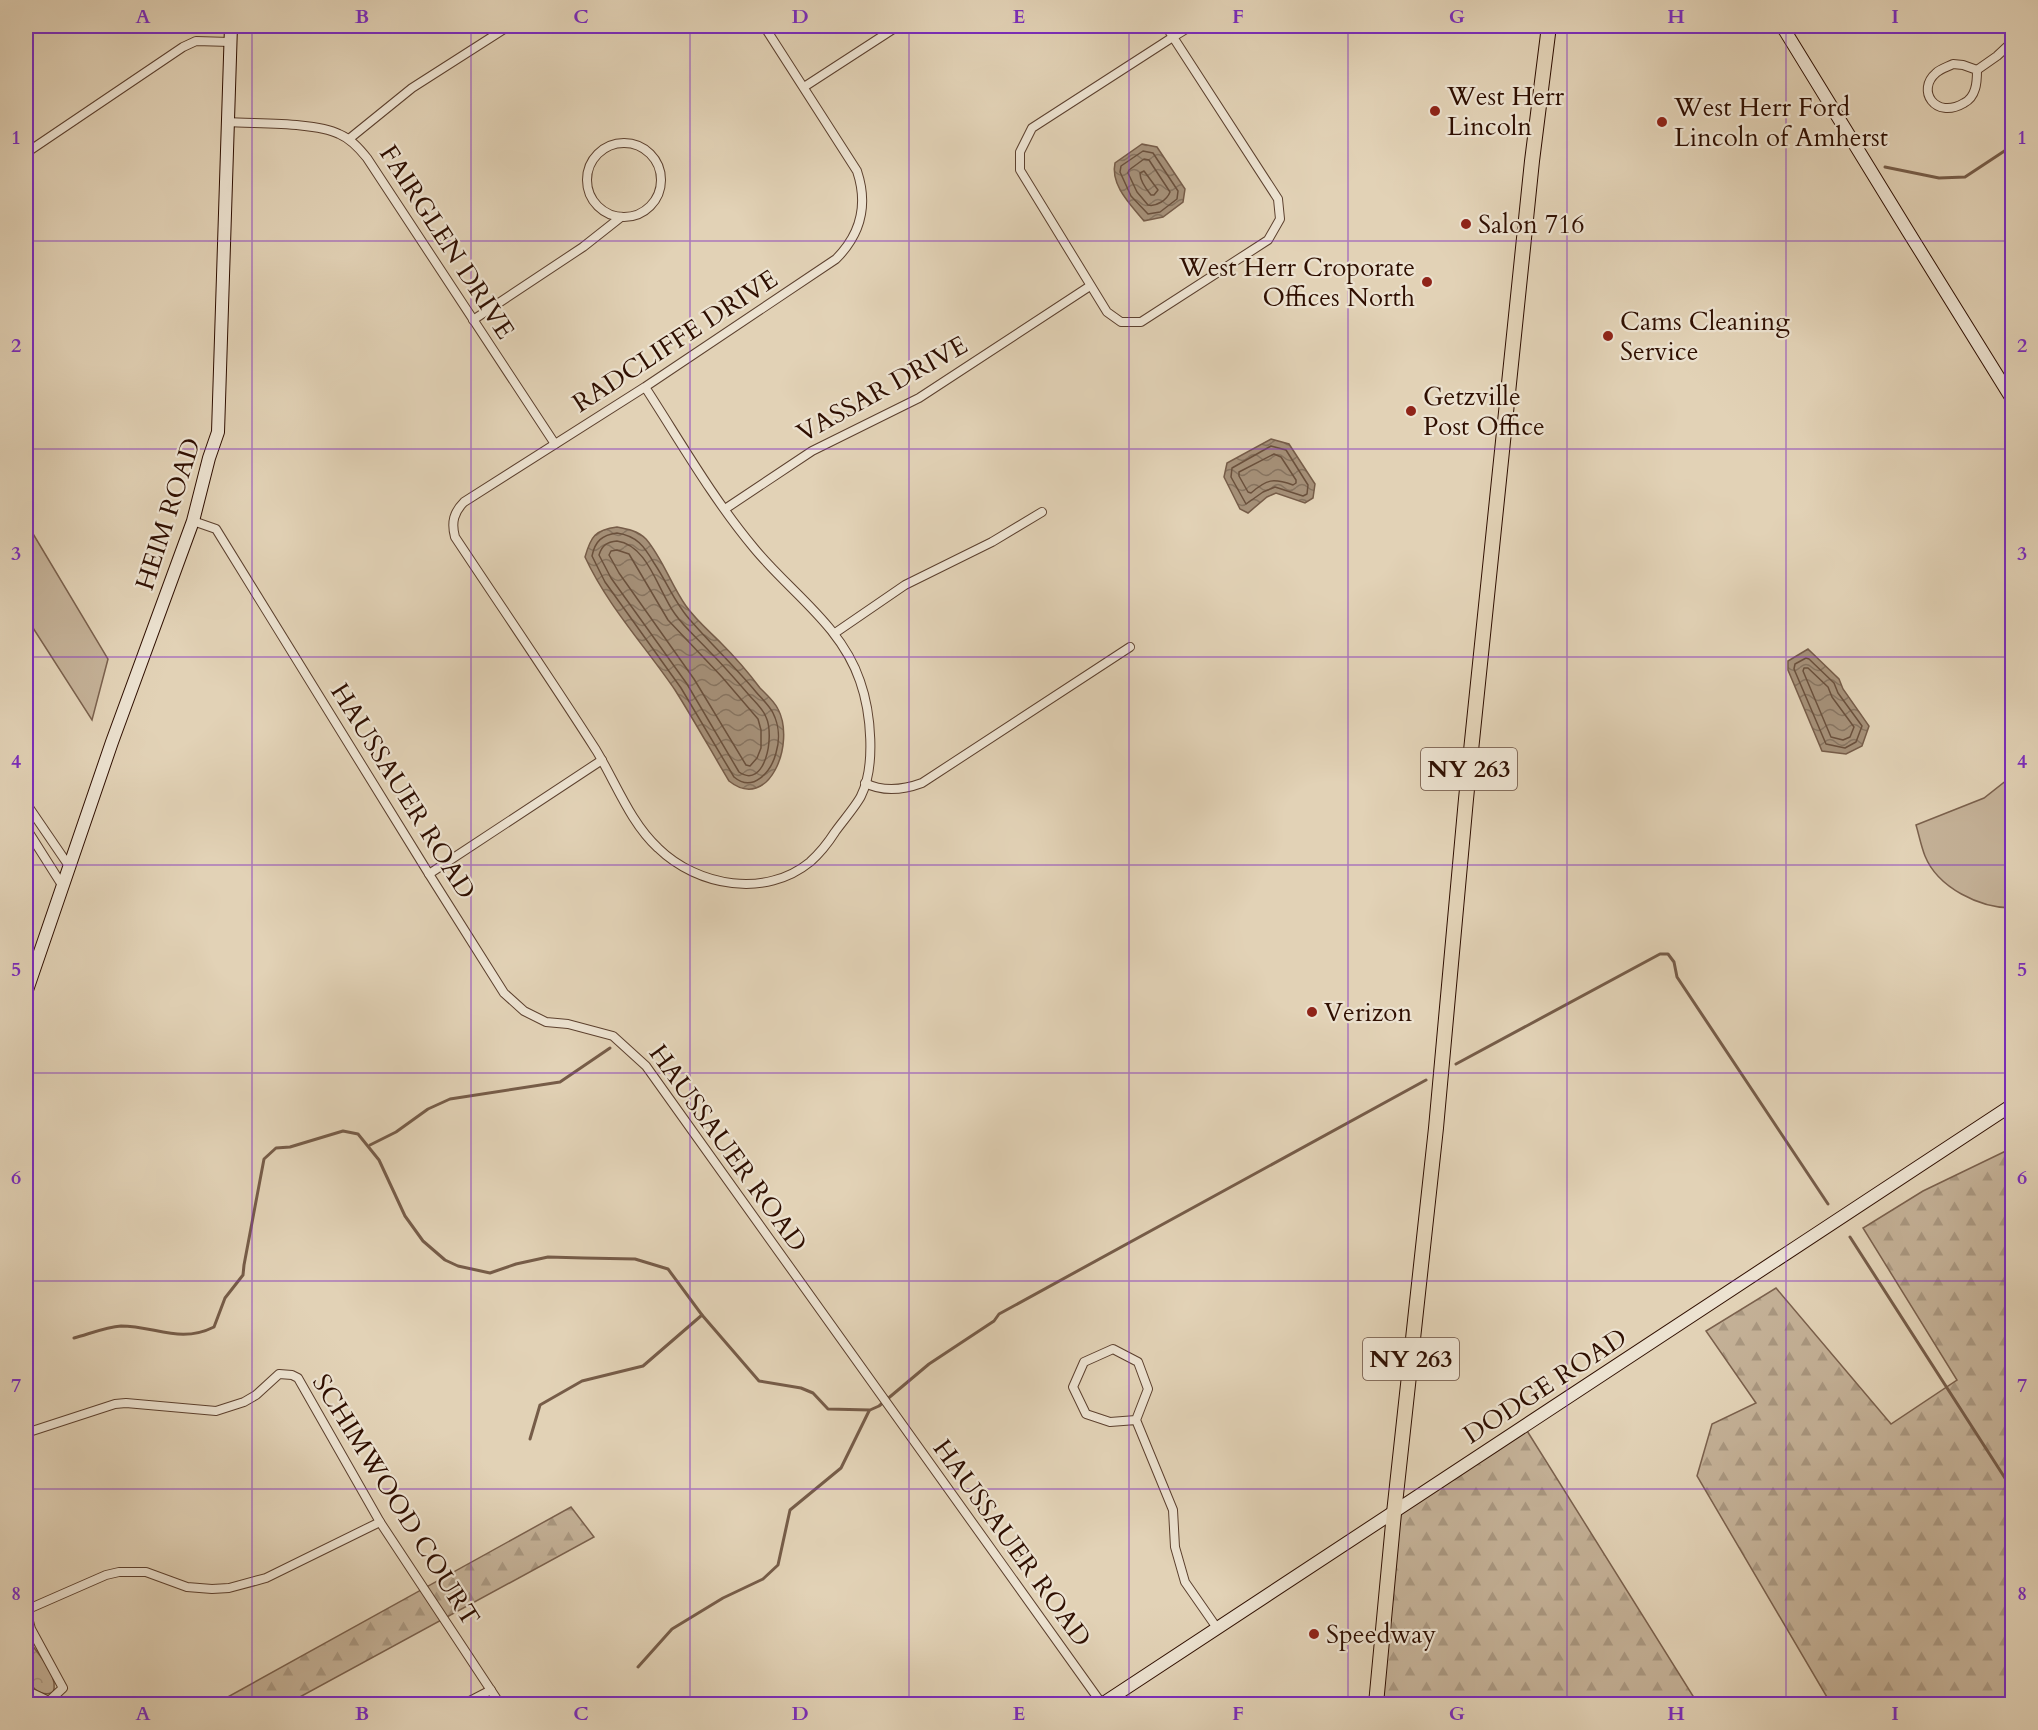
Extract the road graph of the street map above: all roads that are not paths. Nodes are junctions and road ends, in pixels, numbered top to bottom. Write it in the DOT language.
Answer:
graph roads {
  1 [pos="231,26"];
  2 [pos="509,26"];
  3 [pos="764,26"];
  4 [pos="898,26"];
  5 [pos="1166,26"];
  6 [pos="1191,26"];
  7 [pos="1549,26"];
  8 [pos="1782,26"];
  9 [pos="1173,37"];
  10 [pos="230,42"];
  11 [pos="2013,42"];
  12 [pos="1977,70"];
  13 [pos="804,87"];
  14 [pos="228,122"];
  15 [pos="349,140"];
  16 [pos="26,153"];
  17 [pos="621,217"];
  18 [pos="1090,286"];
  19 [pos="473,320"];
  20 [pos="645,387"];
  21 [pos="2013,399"];
  22 [pos="555,444"];
  23 [pos="724,509"];
  24 [pos="1042,512"];
  25 [pos="193,521"];
  26 [pos="835,633"];
  27 [pos="1130,647"];
  28 [pos="602,760"];
  29 [pos="865,783"];
  30 [pos="26,803"];
  31 [pos="26,828"];
  32 [pos="69,866"];
  33 [pos="429,874"];
  34 [pos="62,885"];
  35 [pos="26,993"];
  36 [pos="2013,1105"];
  37 [pos="1136,1420"];
  38 [pos="26,1433"];
  39 [pos="1394,1513"];
  40 [pos="380,1522"];
  41 [pos="26,1610"];
  42 [pos="1217,1628"];
  43 [pos="26,1684"];
  44 [pos="491,1690"];
  45 [pos="464,1704"];
  46 [pos="500,1704"];
  47 [pos="1102,1704"];
  48 [pos="1376,1704"];
  1 -- 10 [label="street, HEIM ROAD"];
  2 -- 15 [label="street"];
  3 -- 13 [label="street, RADCLIFFE DRIVE"];
  4 -- 13 [label="street"];
  5 -- 9 [label="street"];
  6 -- 9 [label="street"];
  7 -- 39 [label="main road, NY 263"];
  8 -- 21 [label="street"];
  9 -- 18 [label="street"];
  9 -- 18 [label="street"];
  10 -- 14 [label="street, HEIM ROAD"];
  10 -- 16 [label="street"];
  11 -- 12 [label="street"];
  12 -- 12 [label="street"];
  13 -- 20 [label="street, RADCLIFFE DRIVE"];
  14 -- 15 [label="street, FAIRGLEN DRIVE"];
  14 -- 25 [label="street, HEIM ROAD"];
  15 -- 19 [label="street, FAIRGLEN DRIVE"];
  17 -- 17 [label="street"];
  17 -- 19 [label="street"];
  18 -- 23 [label="street, VASSAR DRIVE"];
  19 -- 22 [label="street, FAIRGLEN DRIVE"];
  20 -- 22 [label="street, RADCLIFFE DRIVE"];
  20 -- 23 [label="street, RADCLIFFE DRIVE"];
  22 -- 28 [label="street, RADCLIFFE DRIVE"];
  23 -- 26 [label="street, RADCLIFFE DRIVE"];
  24 -- 26 [label="street"];
  25 -- 32 [label="street, HEIM ROAD"];
  25 -- 33 [label="street, HAUSSAUER ROAD"];
  26 -- 29 [label="street, RADCLIFFE DRIVE"];
  27 -- 29 [label="street"];
  28 -- 29 [label="street, RADCLIFFE DRIVE"];
  28 -- 33 [label="street"];
  30 -- 32 [label="street"];
  31 -- 34 [label="street"];
  32 -- 34 [label="street, HEIM ROAD"];
  33 -- 47 [label="street, HAUSSAUER ROAD"];
  34 -- 35 [label="street, HEIM ROAD"];
  36 -- 39 [label="street, DODGE ROAD"];
  37 -- 37 [label="street"];
  37 -- 42 [label="street"];
  38 -- 40 [label="street, SCHIMWOOD COURT"];
  39 -- 42 [label="street, DODGE ROAD"];
  39 -- 48 [label="main road, NY 263"];
  40 -- 41 [label="street"];
  40 -- 44 [label="street, SCHIMWOOD COURT"];
  41 -- 43 [label="street"];
  42 -- 47 [label="street, DODGE ROAD"];
  44 -- 45 [label="street"];
  44 -- 46 [label="street, SCHIMWOOD COURT"];
}
